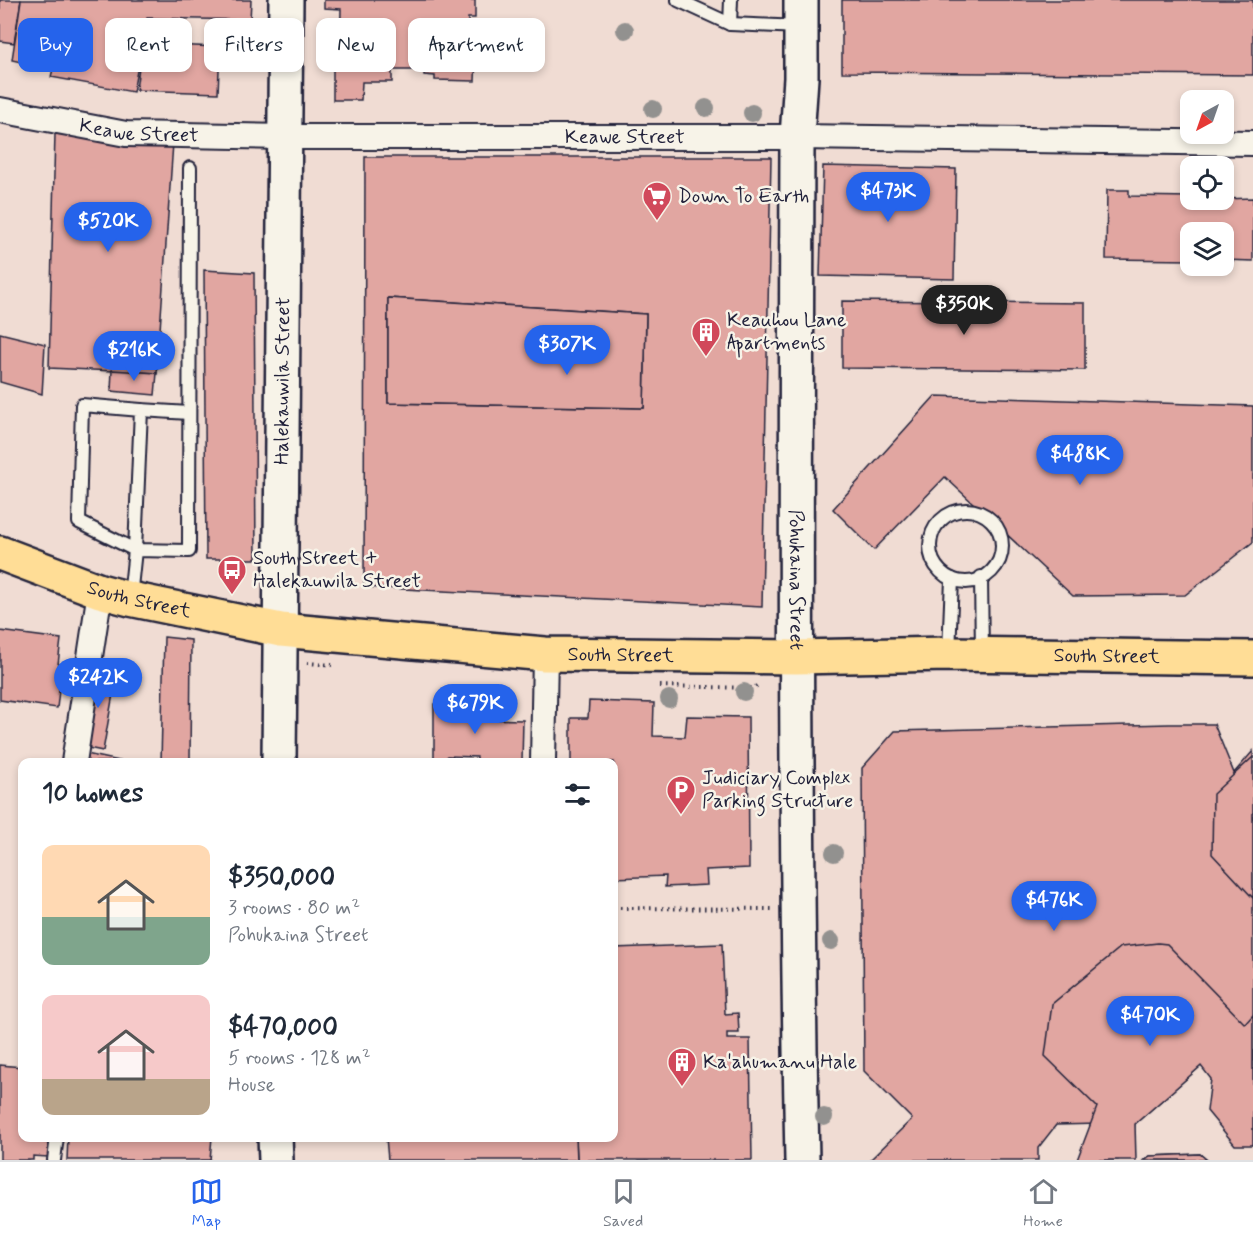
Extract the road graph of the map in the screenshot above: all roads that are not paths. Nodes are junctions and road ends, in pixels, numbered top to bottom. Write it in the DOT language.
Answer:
graph roads {
  1 [pos="286,0"];
  2 [pos="678,0"];
  3 [pos="731,0"];
  4 [pos="801,14"];
  5 [pos="730,24"];
  6 [pos="0,110"];
  7 [pos="285,137"];
  8 [pos="797,137"];
  9 [pos="1253,143"];
  10 [pos="190,168"];
  11 [pos="141,410"];
  12 [pos="189,413"];
  13 [pos="135,550"];
  14 [pos="0,553"];
  15 [pos="981,578"];
  16 [pos="952,579"];
  17 [pos="115,595"];
  18 [pos="281,630"];
  19 [pos="545,654"];
  20 [pos="949,654"];
  21 [pos="982,654"];
  22 [pos="796,657"];
  23 [pos="1253,658"];
  24 [pos="75,758"];
  25 [pos="279,758"];
  26 [pos="543,758"];
  27 [pos="56,1142"];
  28 [pos="275,1142"];
  29 [pos="54,1160"];
  30 [pos="276,1160"];
  31 [pos="802,1160"];
  1 -- 7 [label="street, Halekauwila Street"];
  2 -- 5 [label="lane"];
  3 -- 5 [label="lane"];
  4 -- 5 [label="lane"];
  4 -- 8 [label="street, Pohukaina Street"];
  6 -- 7 [label="street, Keawe Street"];
  7 -- 8 [label="street, Keawe Street"];
  7 -- 18 [label="street, Halekauwila Street"];
  8 -- 9 [label="street, Keawe Street"];
  8 -- 22 [label="street, Pohukaina Street"];
  10 -- 12 [label="lane"];
  11 -- 12 [label="lane"];
  11 -- 13 [label="lane"];
  11 -- 13 [label="lane"];
  12 -- 13 [label="lane"];
  13 -- 17 [label="lane"];
  14 -- 17 [label="main road, South Street"];
  15 -- 16 [label="lane"];
  15 -- 16 [label="lane"];
  15 -- 21 [label="lane"];
  16 -- 20 [label="lane"];
  17 -- 18 [label="main road, South Street"];
  17 -- 24 [label="street"];
  18 -- 19 [label="main road, South Street"];
  18 -- 25 [label="street, Halekauwila Street"];
  19 -- 22 [label="main road, South Street"];
  19 -- 26 [label="street"];
  20 -- 21 [label="main road, South Street"];
  20 -- 22 [label="main road, South Street"];
  21 -- 23 [label="main road, South Street"];
  22 -- 31 [label="street, Pohukaina Street"];
  27 -- 29 [label="lane"];
  28 -- 30 [label="street"];
}
